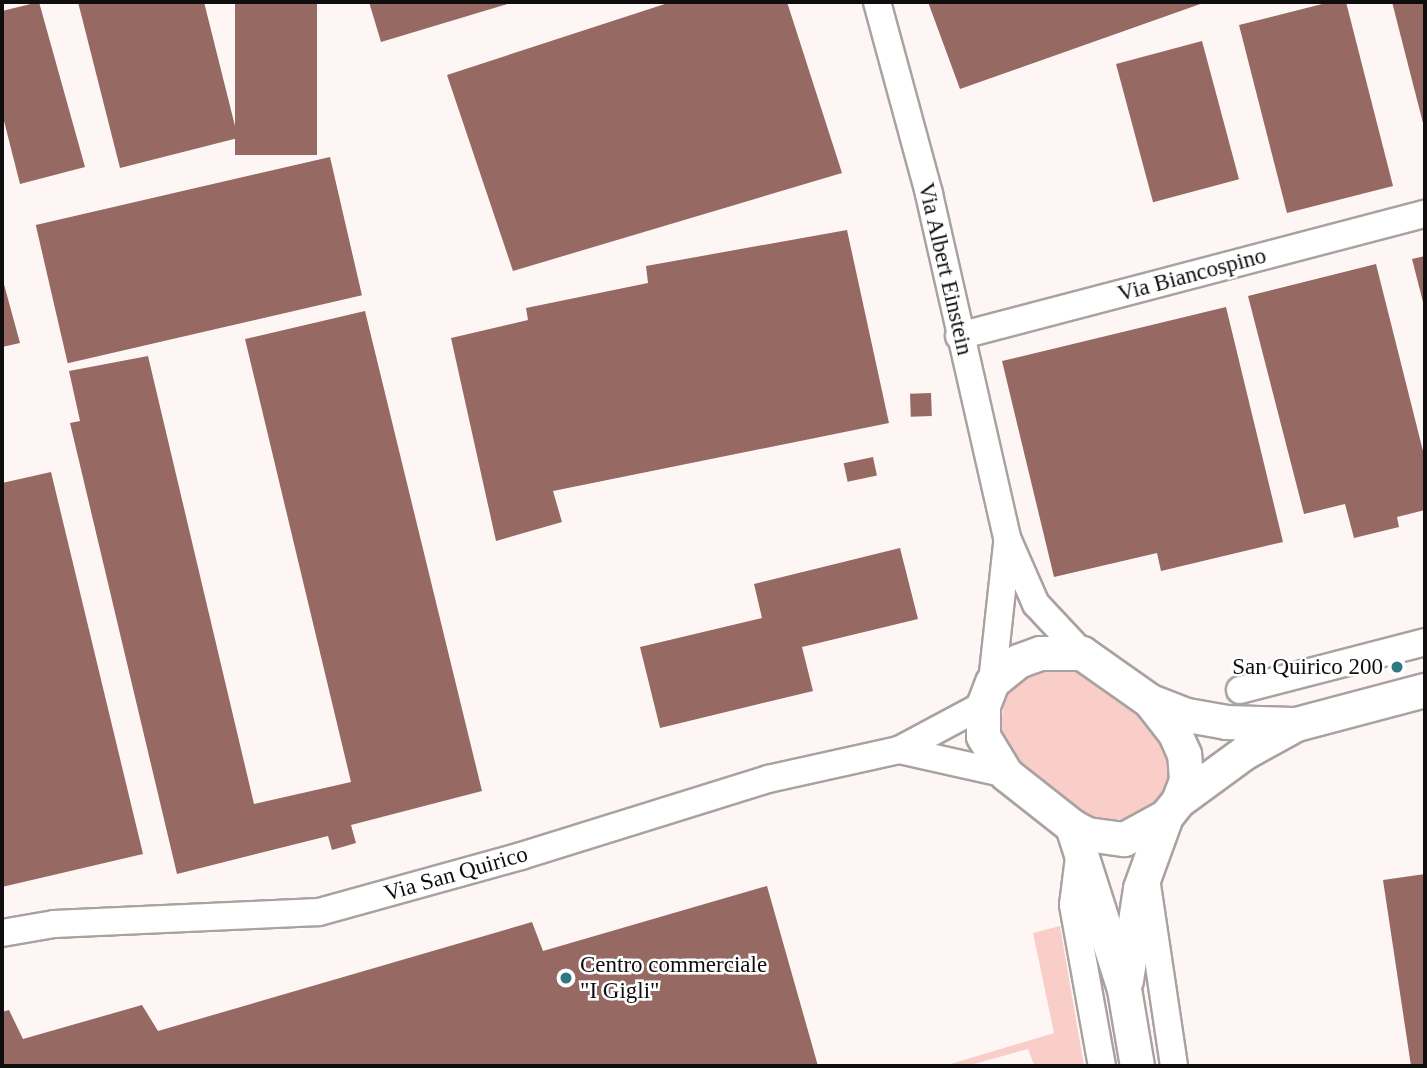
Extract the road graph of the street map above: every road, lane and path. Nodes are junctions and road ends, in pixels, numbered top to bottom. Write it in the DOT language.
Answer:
graph roads {
  1 [pos="877,2"];
  2 [pos="1425,214"];
  3 [pos="959,336"];
  4 [pos="1007,538"];
  5 [pos="1425,642"];
  6 [pos="1082,653"];
  7 [pos="1240,690"];
  8 [pos="1425,690"];
  9 [pos="987,694"];
  10 [pos="1150,701"];
  11 [pos="1296,724"];
  12 [pos="899,750"];
  13 [pos="1006,774"];
  14 [pos="1172,808"];
  15 [pos="1075,842"];
  16 [pos="1145,871"];
  17 [pos="2,933"];
  18 [pos="1124,989"];
  19 [pos="1102,1066"];
  20 [pos="1137,1066"];
  21 [pos="1174,1066"];
  1 -- 3 [label="street, Via Albert Einstein"];
  2 -- 3 [label="street, Via Biancospino"];
  3 -- 4 [label="street, Via Albert Einstein"];
  4 -- 6 [label="street, Via Albert Einstein"];
  4 -- 9 [label="street, Via Albert Einstein"];
  5 -- 7 [label="street"];
  6 -- 9 [label="main road, Via San Quirico"];
  6 -- 10 [label="main road, Via San Quirico"];
  8 -- 11 [label="main road, Via San Quirico"];
  9 -- 12 [label="street, Via San Quirico"];
  9 -- 13 [label="main road, Via San Quirico"];
  10 -- 11 [label="main road, Via San Quirico"];
  10 -- 14 [label="main road, Via San Quirico"];
  11 -- 14 [label="main road, Via San Quirico"];
  12 -- 13 [label="street, Via San Quirico"];
  12 -- 17 [label="street, Via San Quirico"];
  13 -- 15 [label="main road, Via San Quirico"];
  14 -- 15 [label="main road, Via San Quirico"];
  14 -- 16 [label="main road"];
  15 -- 18 [label="main road"];
  15 -- 19 [label="street"];
  16 -- 18 [label="main road"];
  16 -- 21 [label="street"];
  18 -- 20 [label="main road"];
}
